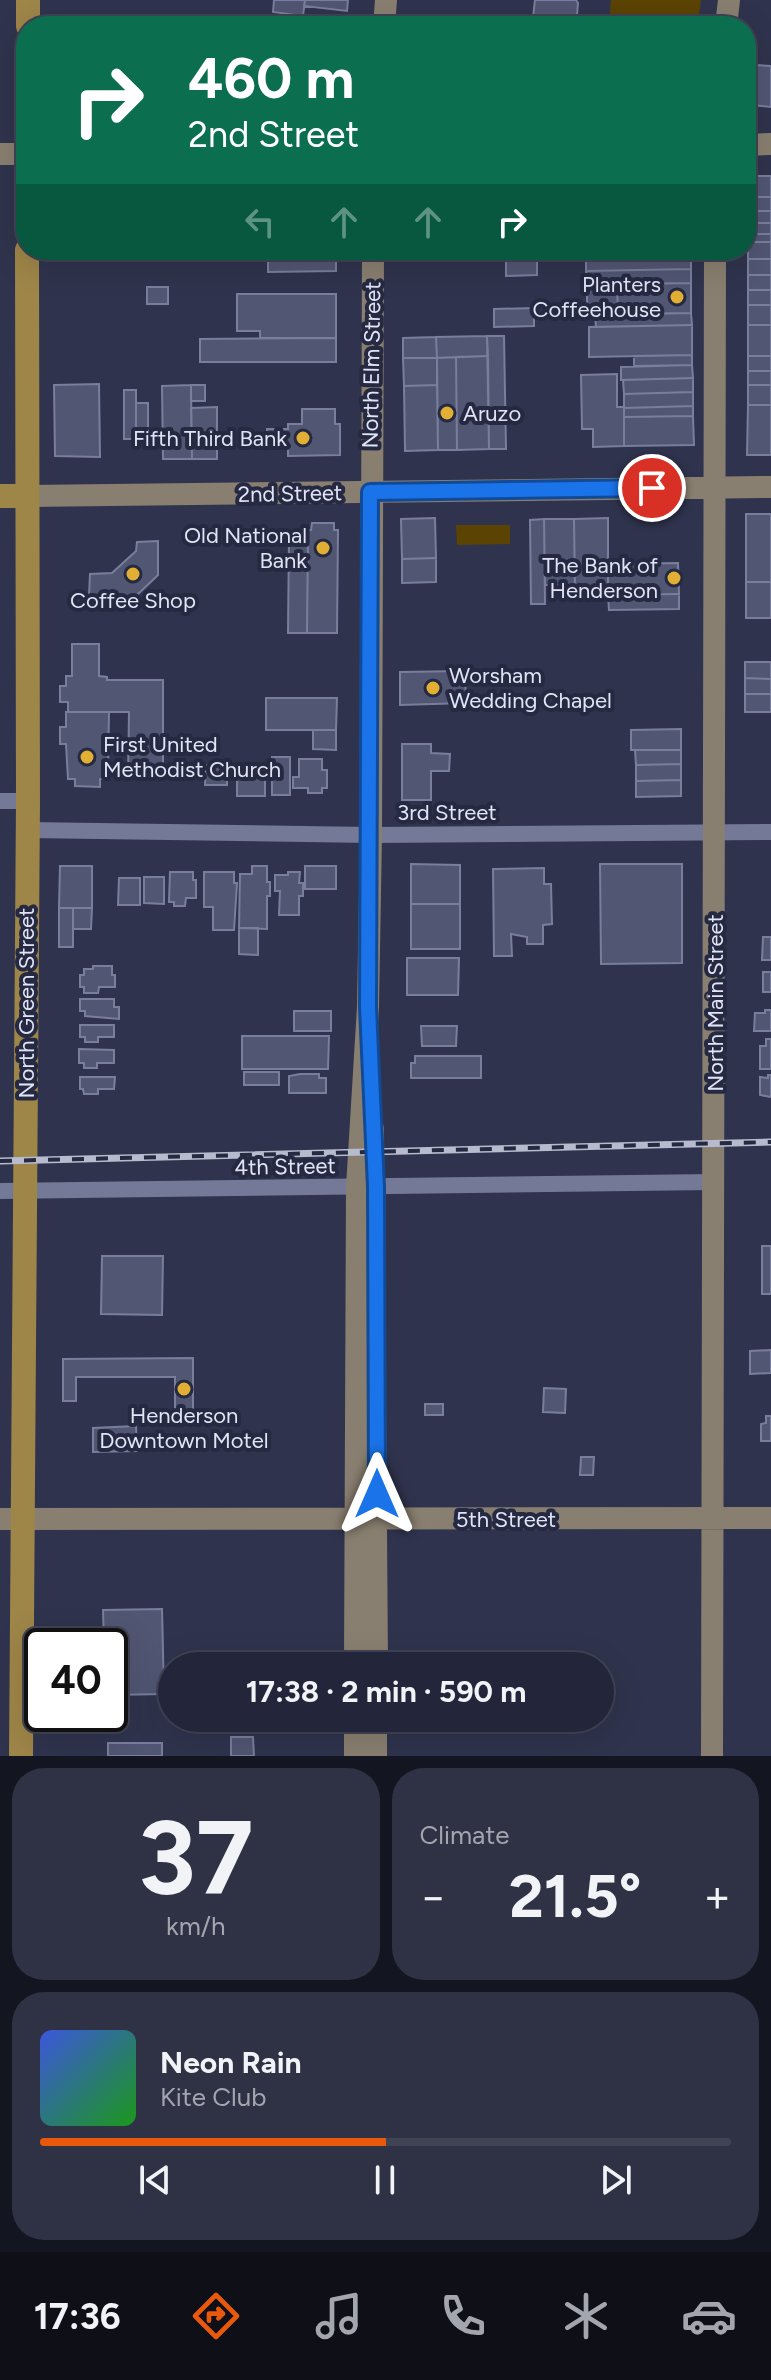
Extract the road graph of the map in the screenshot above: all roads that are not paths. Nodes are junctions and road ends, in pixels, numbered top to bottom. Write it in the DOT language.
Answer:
graph roads {
  1 [pos="27,260"];
  2 [pos="373,260"];
  3 [pos="715,260"];
  4 [pos="771,487"];
  5 [pos="715,488"];
  6 [pos="370,492"];
  7 [pos="0,496"];
  8 [pos="27,496"];
  9 [pos="0,801"];
  10 [pos="28,801"];
  11 [pos="27,830"];
  12 [pos="771,832"];
  13 [pos="715,833"];
  14 [pos="371,835"];
  15 [pos="714,1182"];
  16 [pos="366,1187"];
  17 [pos="0,1191"];
  18 [pos="25,1191"];
  19 [pos="712,1517"];
  20 [pos="771,1518"];
  21 [pos="11,1519"];
  22 [pos="366,1520"];
  23 [pos="356,1652"];
  24 [pos="376,1652"];
  25 [pos="355,1732"];
  26 [pos="376,1732"];
  27 [pos="21,1756"];
  28 [pos="355,1756"];
  29 [pos="376,1756"];
  30 [pos="712,1756"];
  1 -- 8 [label="main road, North Green Street"];
  2 -- 6 [label="street, North Elm Street"];
  3 -- 5 [label="street, North Main Street"];
  4 -- 5 [label="street, 2nd Street"];
  5 -- 6 [label="street, 2nd Street"];
  5 -- 13 [label="street, North Main Street"];
  6 -- 8 [label="street, 2nd Street"];
  6 -- 14 [label="street, North Elm Street"];
  7 -- 8 [label="main road, 2nd Street"];
  8 -- 10 [label="main road, North Green Street"];
  9 -- 10 [label="street"];
  10 -- 11 [label="main road, North Green Street"];
  11 -- 14 [label="street, 3rd Street"];
  11 -- 18 [label="main road, North Green Street"];
  12 -- 13 [label="street, 3rd Street"];
  13 -- 14 [label="street, 3rd Street"];
  13 -- 15 [label="street, North Main Street"];
  14 -- 16 [label="street, North Elm Street"];
  15 -- 16 [label="street, 4th Street"];
  15 -- 19 [label="street, North Main Street"];
  16 -- 18 [label="street, 4th Street"];
  16 -- 22 [label="street, North Elm Street"];
  17 -- 18 [label="street, 4th Street"];
  18 -- 21 [label="main road, North Green Street"];
  19 -- 20 [label="street, 5th Street"];
  19 -- 22 [label="street, 5th Street"];
  19 -- 30 [label="street, North Main Street"];
  21 -- 22 [label="street, 5th Street"];
  21 -- 27 [label="main road, North Green Street"];
  22 -- 23 [label="street, North Elm Street"];
  22 -- 24 [label="street, North Elm Street"];
  25 -- 28 [label="street"];
  26 -- 29 [label="street"];
}
